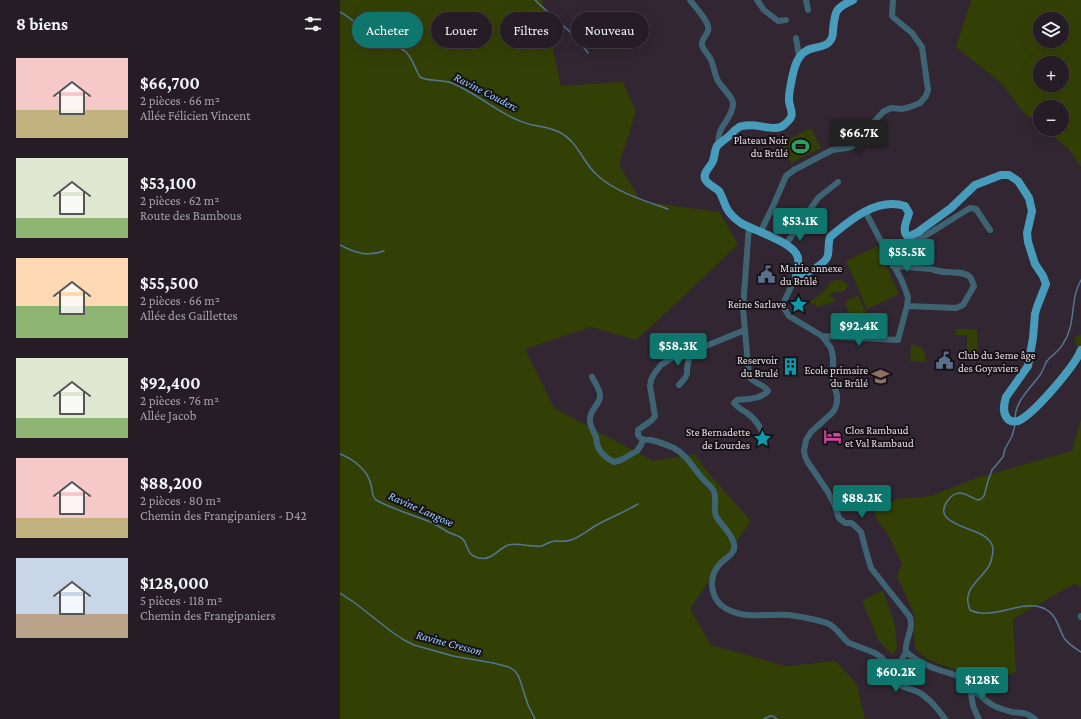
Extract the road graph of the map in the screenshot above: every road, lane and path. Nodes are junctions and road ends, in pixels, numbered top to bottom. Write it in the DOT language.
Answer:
graph roads {
  1 [pos="690,0"];
  2 [pos="757,0"];
  3 [pos="806,0"];
  4 [pos="853,0"];
  5 [pos="893,0"];
  6 [pos="808,10"];
  7 [pos="786,20"];
  8 [pos="796,38"];
  9 [pos="799,56"];
  10 [pos="719,144"];
  11 [pos="838,182"];
  12 [pos="865,211"];
  13 [pos="750,226"];
  14 [pos="990,230"];
  15 [pos="760,231"];
  16 [pos="913,236"];
  17 [pos="786,244"];
  18 [pos="893,266"];
  19 [pos="796,276"];
  20 [pos="907,306"];
  21 [pos="744,330"];
  22 [pos="822,336"];
  23 [pos="1081,350"];
  24 [pos="688,353"];
  25 [pos="592,377"];
  26 [pos="679,385"];
  27 [pos="764,437"];
  28 [pos="643,439"];
  29 [pos="906,652"];
  30 [pos="895,674"];
  31 [pos="971,690"];
  32 [pos="945,719"];
  33 [pos="979,719"];
  34 [pos="1035,719"];
  1 -- 10 [label="street"];
  2 -- 7 [label="street"];
  3 -- 6 [label="street"];
  4 -- 9 [label="main road"];
  5 -- 15 [label="street"];
  8 -- 9 [label="street"];
  9 -- 10 [label="main road"];
  10 -- 13 [label="main road"];
  11 -- 17 [label="street"];
  12 -- 16 [label="main road"];
  12 -- 18 [label="street"];
  12 -- 19 [label="main road"];
  13 -- 15 [label="main road"];
  13 -- 21 [label="street"];
  14 -- 16 [label="street"];
  15 -- 17 [label="main road"];
  16 -- 23 [label="main road"];
  17 -- 19 [label="main road"];
  18 -- 20 [label="street"];
  18 -- 20 [label="street"];
  19 -- 22 [label="street"];
  20 -- 22 [label="street"];
  21 -- 24 [label="street"];
  21 -- 27 [label="street"];
  22 -- 29 [label="street"];
  24 -- 26 [label="street"];
  24 -- 28 [label="street"];
  25 -- 28 [label="street"];
  28 -- 30 [label="street"];
  29 -- 30 [label="street"];
  29 -- 31 [label="street"];
  30 -- 32 [label="street"];
  31 -- 33 [label="street"];
  31 -- 34 [label="street"];
}
